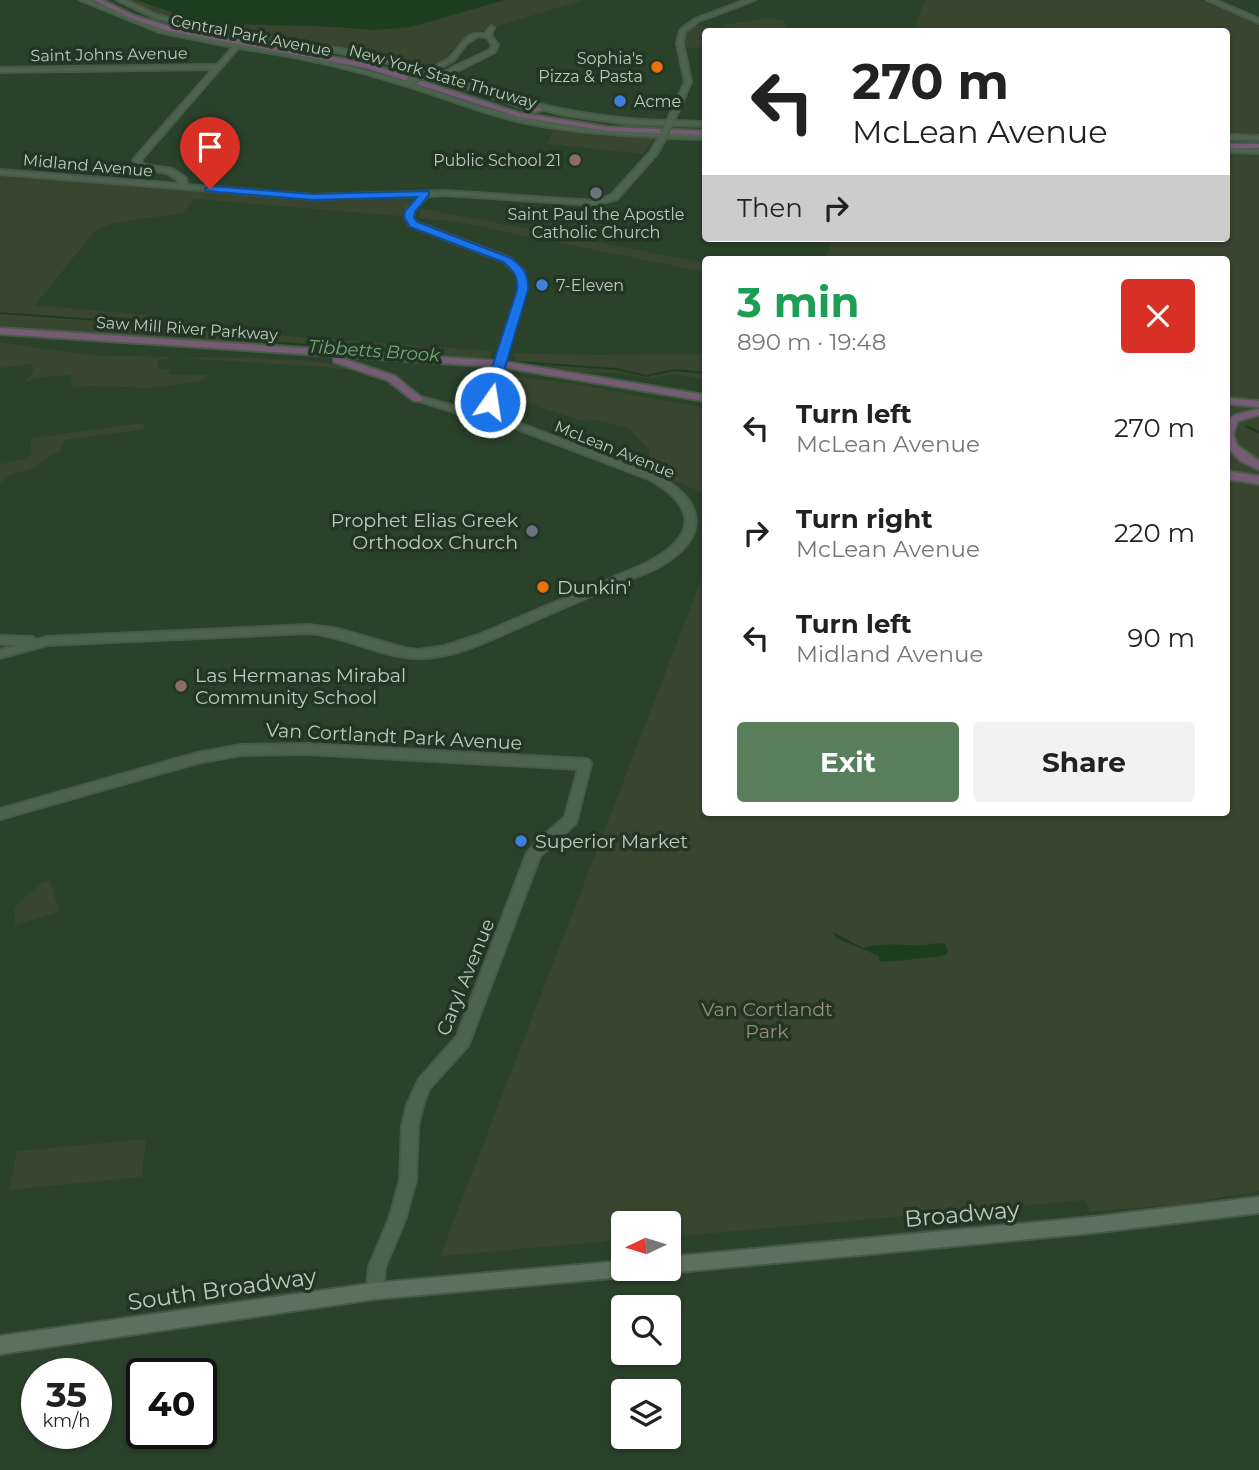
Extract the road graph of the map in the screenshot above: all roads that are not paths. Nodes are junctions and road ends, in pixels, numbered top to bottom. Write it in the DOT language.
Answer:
graph roads {
  1 [pos="83,0"];
  2 [pos="96,0"];
  3 [pos="113,0"];
  4 [pos="751,0"];
  5 [pos="1210,0"];
  6 [pos="1259,21"];
  7 [pos="267,46"];
  8 [pos="236,47"];
  9 [pos="394,62"];
  10 [pos="219,66"];
  11 [pos="0,70"];
  12 [pos="456,71"];
  13 [pos="438,78"];
  14 [pos="407,82"];
  15 [pos="453,82"];
  16 [pos="491,94"];
  17 [pos="573,120"];
  18 [pos="539,124"];
  19 [pos="669,124"];
  20 [pos="624,130"];
  21 [pos="702,130"];
  22 [pos="702,130"];
  23 [pos="702,130"];
  24 [pos="702,130"];
  25 [pos="664,135"];
  26 [pos="1230,143"];
  27 [pos="1259,144"];
  28 [pos="0,172"];
  29 [pos="183,187"];
  30 [pos="426,193"];
  31 [pos="0,334"];
  32 [pos="508,334"];
  33 [pos="335,359"];
  34 [pos="401,363"];
  35 [pos="387,376"];
  36 [pos="491,390"];
  37 [pos="702,398"];
  38 [pos="418,399"];
  39 [pos="1230,401"];
  40 [pos="702,404"];
  41 [pos="1259,404"];
  42 [pos="1259,412"];
  43 [pos="496,414"];
  44 [pos="1230,425"];
  45 [pos="1230,443"];
  46 [pos="1259,466"];
  47 [pos="1230,473"];
  48 [pos="1259,478"];
  49 [pos="0,640"];
  50 [pos="47,641"];
  51 [pos="0,654"];
  52 [pos="585,764"];
  53 [pos="0,814"];
  54 [pos="1259,1205"];
  55 [pos="681,1264"];
  56 [pos="611,1270"];
  57 [pos="375,1291"];
  58 [pos="0,1345"];
  1 -- 8 [label="street, Central Park Avenue"];
  2 -- 7 [label="highway, New York State Thruway"];
  3 -- 7 [label="highway, New York State Thruway"];
  3 -- 9 [label="street, Central Park Avenue"];
  4 -- 19 [label="street"];
  5 -- 6 [label="street"];
  7 -- 9 [label="highway"];
  7 -- 14 [label="highway"];
  7 -- 17 [label="highway, New York State Thruway"];
  7 -- 20 [label="highway, New York State Thruway"];
  8 -- 10 [label="street"];
  8 -- 14 [label="street, Central Park Avenue"];
  9 -- 13 [label="street, Central Park Avenue"];
  10 -- 11 [label="street, Saint Johns Avenue"];
  10 -- 29 [label="street"];
  12 -- 13 [label="street"];
  12 -- 14 [label="street, bridge"];
  12 -- 15 [label="street"];
  13 -- 15 [label="street, Central Park Avenue"];
  14 -- 18 [label="street, Central Park Avenue"];
  15 -- 16 [label="street, Central Park Avenue"];
  16 -- 17 [label="highway"];
  16 -- 19 [label="street, Central Park Avenue"];
  17 -- 22 [label="highway, New York State Thruway"];
  18 -- 20 [label="highway"];
  18 -- 25 [label="street, Central Park Avenue"];
  19 -- 21 [label="street, Central Park Avenue"];
  19 -- 25 [label="street, bridge"];
  20 -- 23 [label="highway, New York State Thruway"];
  24 -- 25 [label="street, Central Park Avenue"];
  25 -- 30 [label="street"];
  26 -- 27 [label="highway"];
  28 -- 29 [label="street, Midland Avenue"];
  29 -- 30 [label="street, Midland Avenue"];
  30 -- 32 [label="street"];
  31 -- 33 [label="highway, Saw Mill River Parkway"];
  31 -- 37 [label="highway, Saw Mill River Parkway"];
  32 -- 36 [label="street, bridge"];
  33 -- 34 [label="highway, Saw Mill River Parkway"];
  33 -- 35 [label="highway"];
  34 -- 35 [label="highway"];
  34 -- 40 [label="highway, Saw Mill River Parkway"];
  35 -- 38 [label="highway"];
  36 -- 43 [label="street"];
  38 -- 43 [label="street"];
  39 -- 41 [label="highway"];
  42 -- 44 [label="highway"];
  43 -- 50 [label="street, McLean Avenue"];
  45 -- 46 [label="highway"];
  47 -- 48 [label="highway"];
  49 -- 50 [label="street"];
  50 -- 51 [label="street, McLean Avenue"];
  52 -- 53 [label="street, Van Cortlandt Park Avenue"];
  52 -- 57 [label="street, Caryl Avenue"];
  54 -- 55 [label="main road, Broadway"];
  56 -- 57 [label="main road, South Broadway"];
  57 -- 58 [label="main road, South Broadway"];
}
